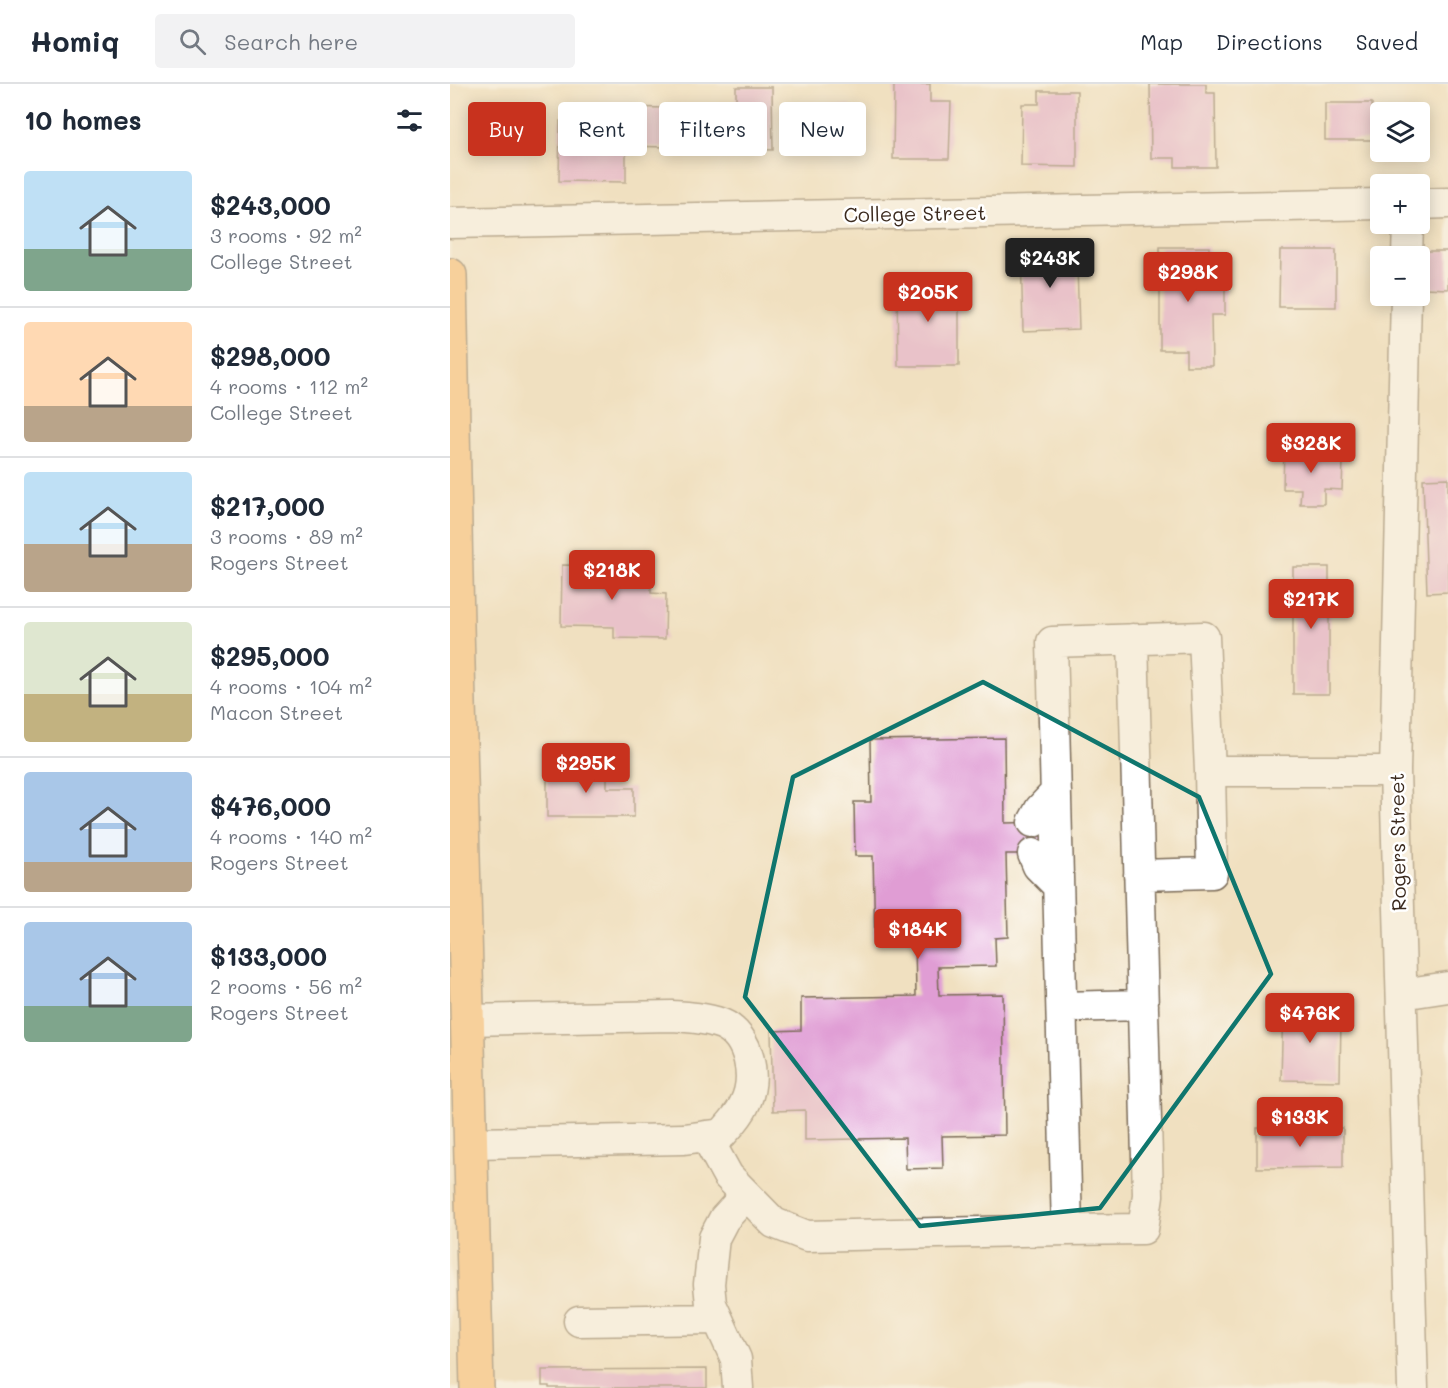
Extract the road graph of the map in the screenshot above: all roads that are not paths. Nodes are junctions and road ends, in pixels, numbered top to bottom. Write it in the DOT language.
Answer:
graph roads {
  1 [pos="1370,204"];
  2 [pos="1430,204"];
  3 [pos="1448,204"];
  4 [pos="450,223"];
  5 [pos="450,275"];
  6 [pos="1406,306"];
  7 [pos="454,626"];
  8 [pos="1133,639"];
  9 [pos="1210,771"];
  10 [pos="1395,771"];
  11 [pos="1056,792"];
  12 [pos="1033,822"];
  13 [pos="1033,854"];
  14 [pos="1139,875"];
  15 [pos="1058,886"];
  16 [pos="457,913"];
  17 [pos="1448,987"];
  18 [pos="1402,994"];
  19 [pos="462,998"];
  20 [pos="1143,1005"];
  21 [pos="1062,1007"];
  22 [pos="706,1136"];
  23 [pos="471,1143"];
  24 [pos="746,1195"];
  25 [pos="461,1201"];
  26 [pos="1067,1230"];
  27 [pos="717,1319"];
  28 [pos="579,1321"];
  29 [pos="477,1388"];
  30 [pos="738,1388"];
  31 [pos="1413,1388"];
  1 -- 4 [label="street, College Street"];
  2 -- 3 [label="street"];
  5 -- 7 [label="main road"];
  6 -- 10 [label="street, Rogers Street"];
  7 -- 16 [label="main road"];
  8 -- 9 [label="street"];
  8 -- 11 [label="street"];
  8 -- 14 [label="street"];
  9 -- 10 [label="street"];
  9 -- 14 [label="street"];
  10 -- 18 [label="street, Rogers Street"];
  11 -- 12 [label="street"];
  11 -- 15 [label="street"];
  13 -- 15 [label="street"];
  14 -- 20 [label="street"];
  15 -- 21 [label="street"];
  16 -- 19 [label="main road"];
  17 -- 18 [label="street"];
  18 -- 31 [label="street, Rogers Street"];
  19 -- 22 [label="street"];
  19 -- 23 [label="main road"];
  20 -- 21 [label="street"];
  20 -- 26 [label="street"];
  21 -- 26 [label="street"];
  22 -- 23 [label="street"];
  22 -- 24 [label="street"];
  23 -- 25 [label="main road"];
  24 -- 26 [label="street"];
  24 -- 27 [label="street"];
  25 -- 29 [label="main road"];
  27 -- 28 [label="street"];
  27 -- 30 [label="street"];
}
